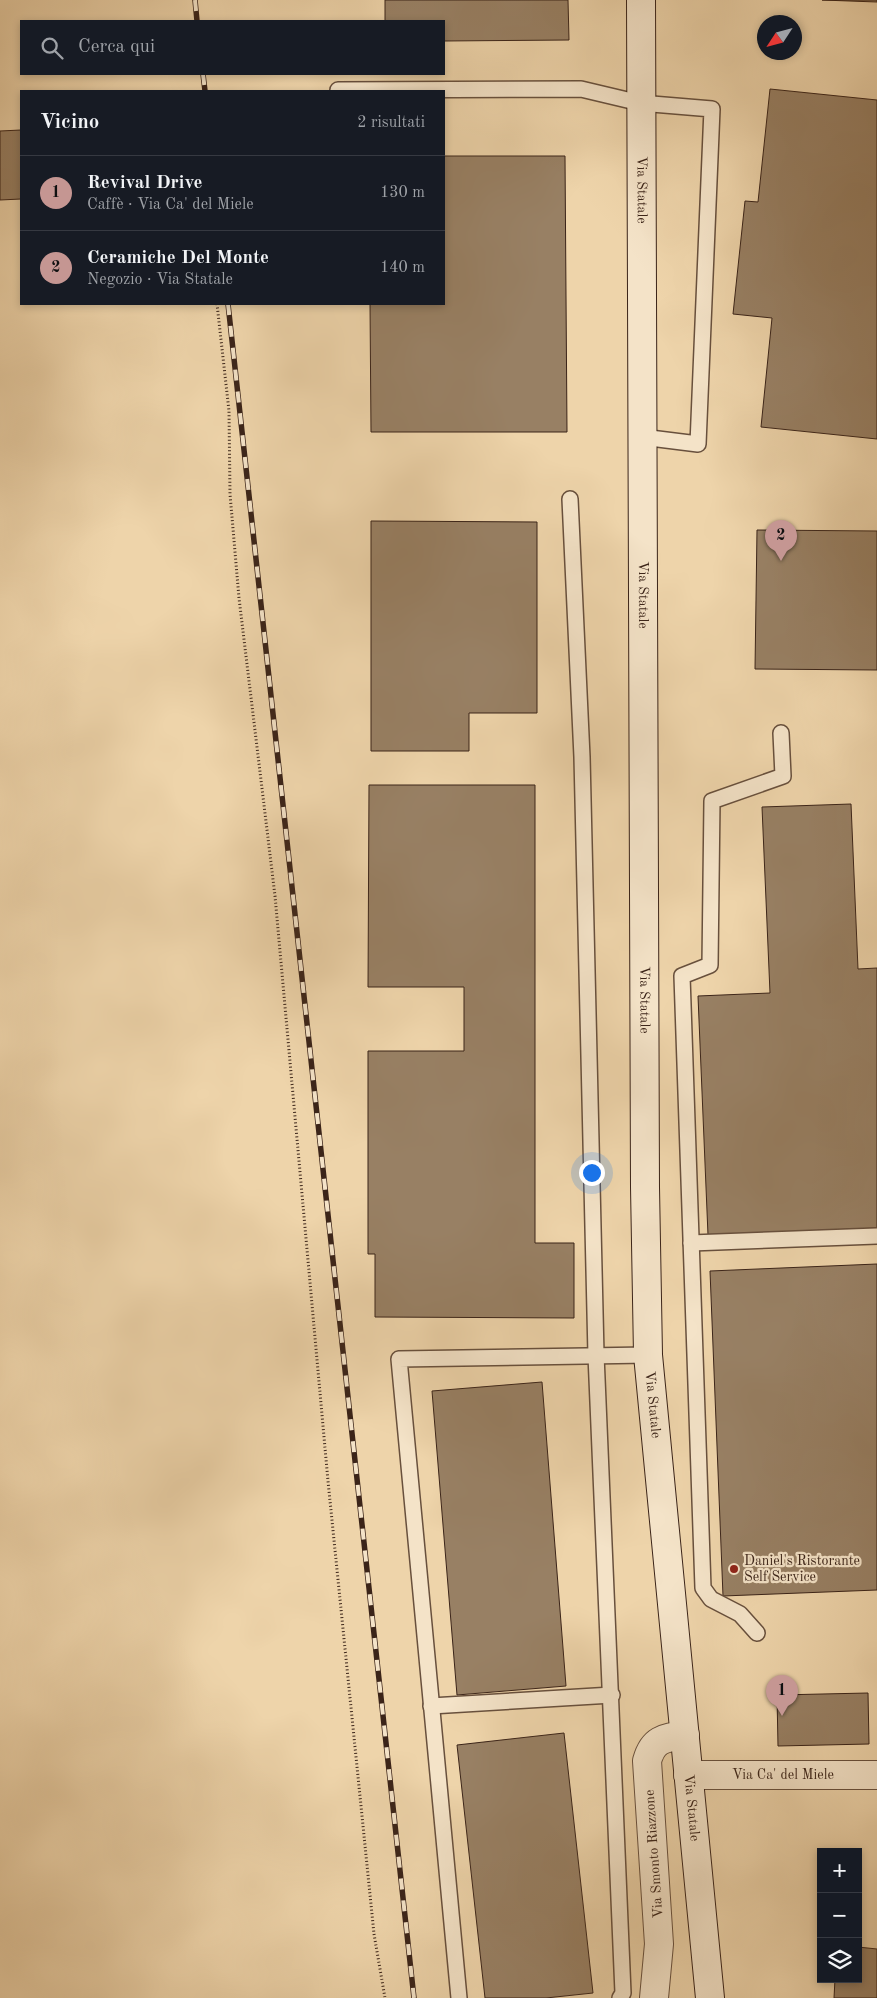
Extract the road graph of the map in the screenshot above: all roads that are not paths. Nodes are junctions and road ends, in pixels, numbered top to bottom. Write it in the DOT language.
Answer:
graph roads {
  1 [pos="641,0"];
  2 [pos="338,90"];
  3 [pos="640,103"];
  4 [pos="642,437"];
  5 [pos="570,499"];
  6 [pos="781,733"];
  7 [pos="877,1236"];
  8 [pos="691,1242"];
  9 [pos="596,1355"];
  10 [pos="648,1355"];
  11 [pos="757,1632"];
  12 [pos="612,1695"];
  13 [pos="431,1706"];
  14 [pos="685,1735"];
  15 [pos="688,1775"];
  16 [pos="877,1775"];
  17 [pos="459,1998"];
  18 [pos="620,1998"];
  19 [pos="654,1998"];
  20 [pos="710,1998"];
  1 -- 3 [label="main road, Via Statale"];
  2 -- 3 [label="lane"];
  3 -- 4 [label="main road, Via Statale"];
  3 -- 4 [label="lane"];
  4 -- 10 [label="main road, Via Statale"];
  5 -- 9 [label="lane"];
  6 -- 8 [label="lane"];
  7 -- 8 [label="lane"];
  8 -- 11 [label="lane"];
  9 -- 10 [label="lane"];
  9 -- 12 [label="lane"];
  9 -- 13 [label="lane"];
  10 -- 14 [label="main road, Via Statale"];
  12 -- 13 [label="lane"];
  12 -- 18 [label="lane"];
  13 -- 17 [label="lane"];
  14 -- 15 [label="main road, Via Statale"];
  14 -- 19 [label="main road, Via Smonto Riazzone"];
  15 -- 16 [label="main road, Via Ca' del Miele"];
  15 -- 20 [label="main road, Via Statale"];
}
